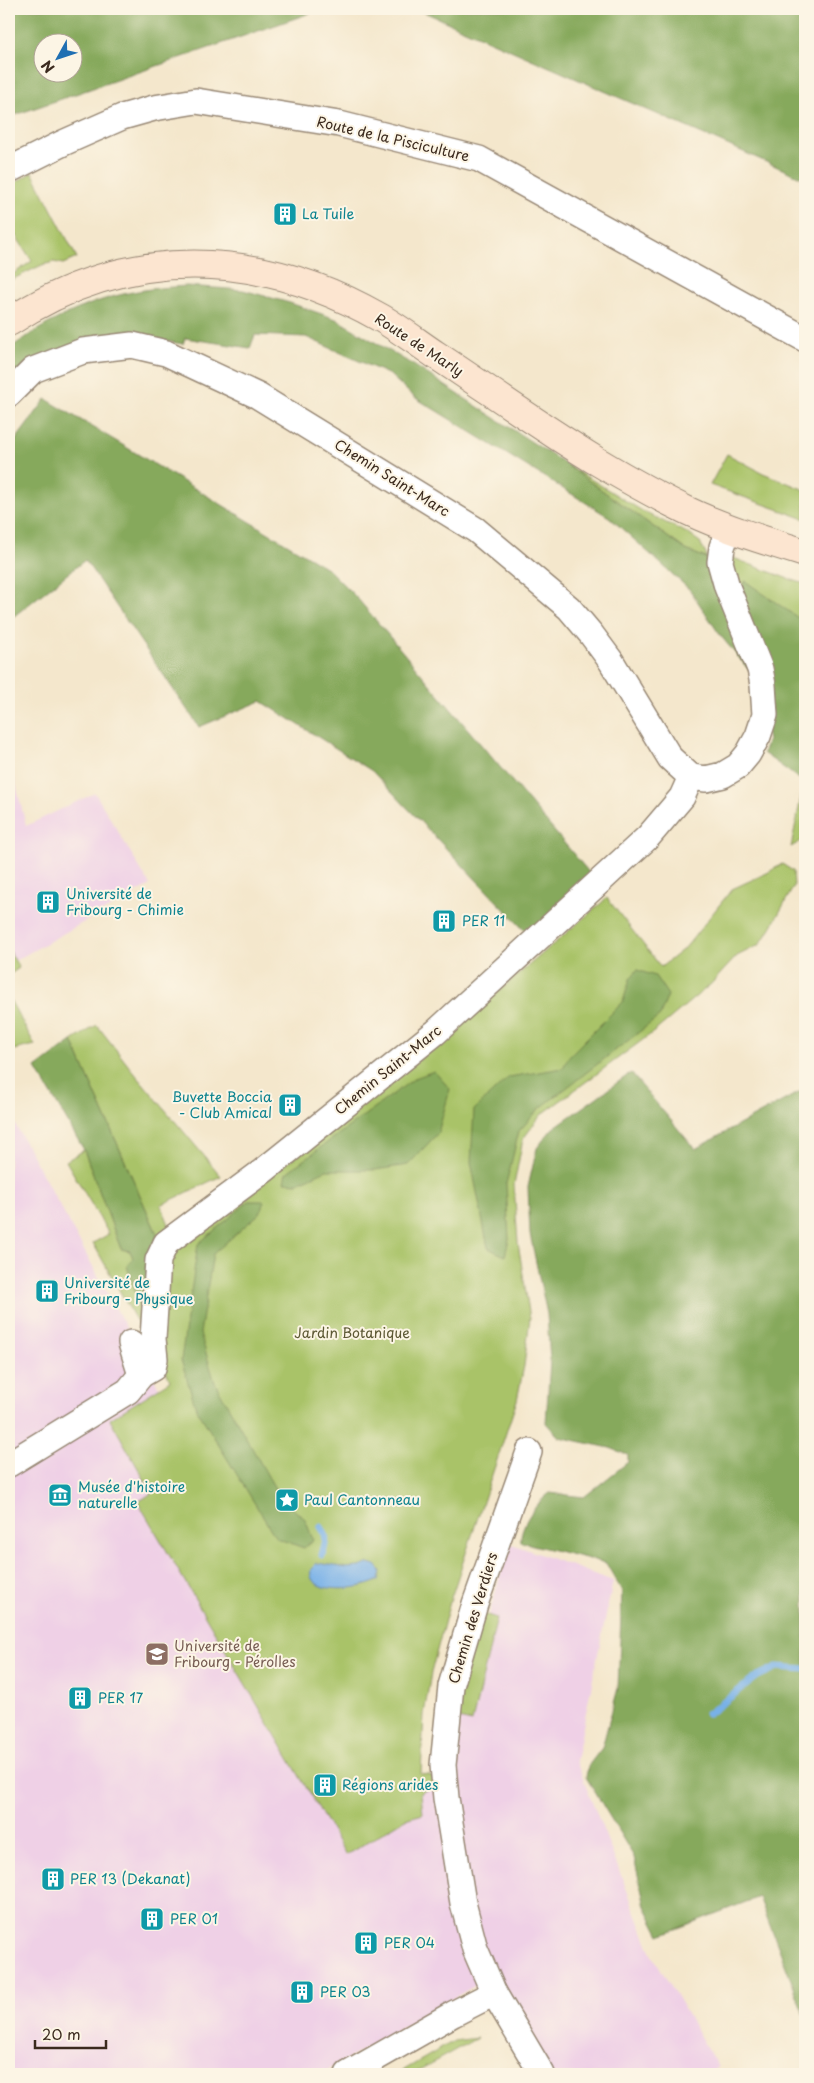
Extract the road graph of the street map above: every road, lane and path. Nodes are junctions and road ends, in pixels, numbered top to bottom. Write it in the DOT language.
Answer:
graph roads {
  1 [pos="9,170"];
  2 [pos="9,322"];
  3 [pos="805,339"];
  4 [pos="9,394"];
  5 [pos="729,528"];
  6 [pos="805,553"];
  7 [pos="691,777"];
  8 [pos="131,1342"];
  9 [pos="141,1375"];
  10 [pos="529,1452"];
  11 [pos="9,1464"];
  12 [pos="494,1993"];
  13 [pos="348,2074"];
  14 [pos="542,2074"];
  1 -- 3 [label="street, Route de la Pisciculture"];
  2 -- 5 [label="main road, Route de Marly"];
  4 -- 7 [label="street, Chemin Saint-Marc"];
  5 -- 6 [label="main road, Route de Marly"];
  5 -- 7 [label="street"];
  7 -- 9 [label="street, Chemin Saint-Marc"];
  8 -- 9 [label="street"];
  9 -- 11 [label="street, Chemin Saint-Marc"];
  10 -- 12 [label="street, Chemin des Verdiers"];
  12 -- 13 [label="street"];
  12 -- 14 [label="street, Chemin des Verdiers"];
}
